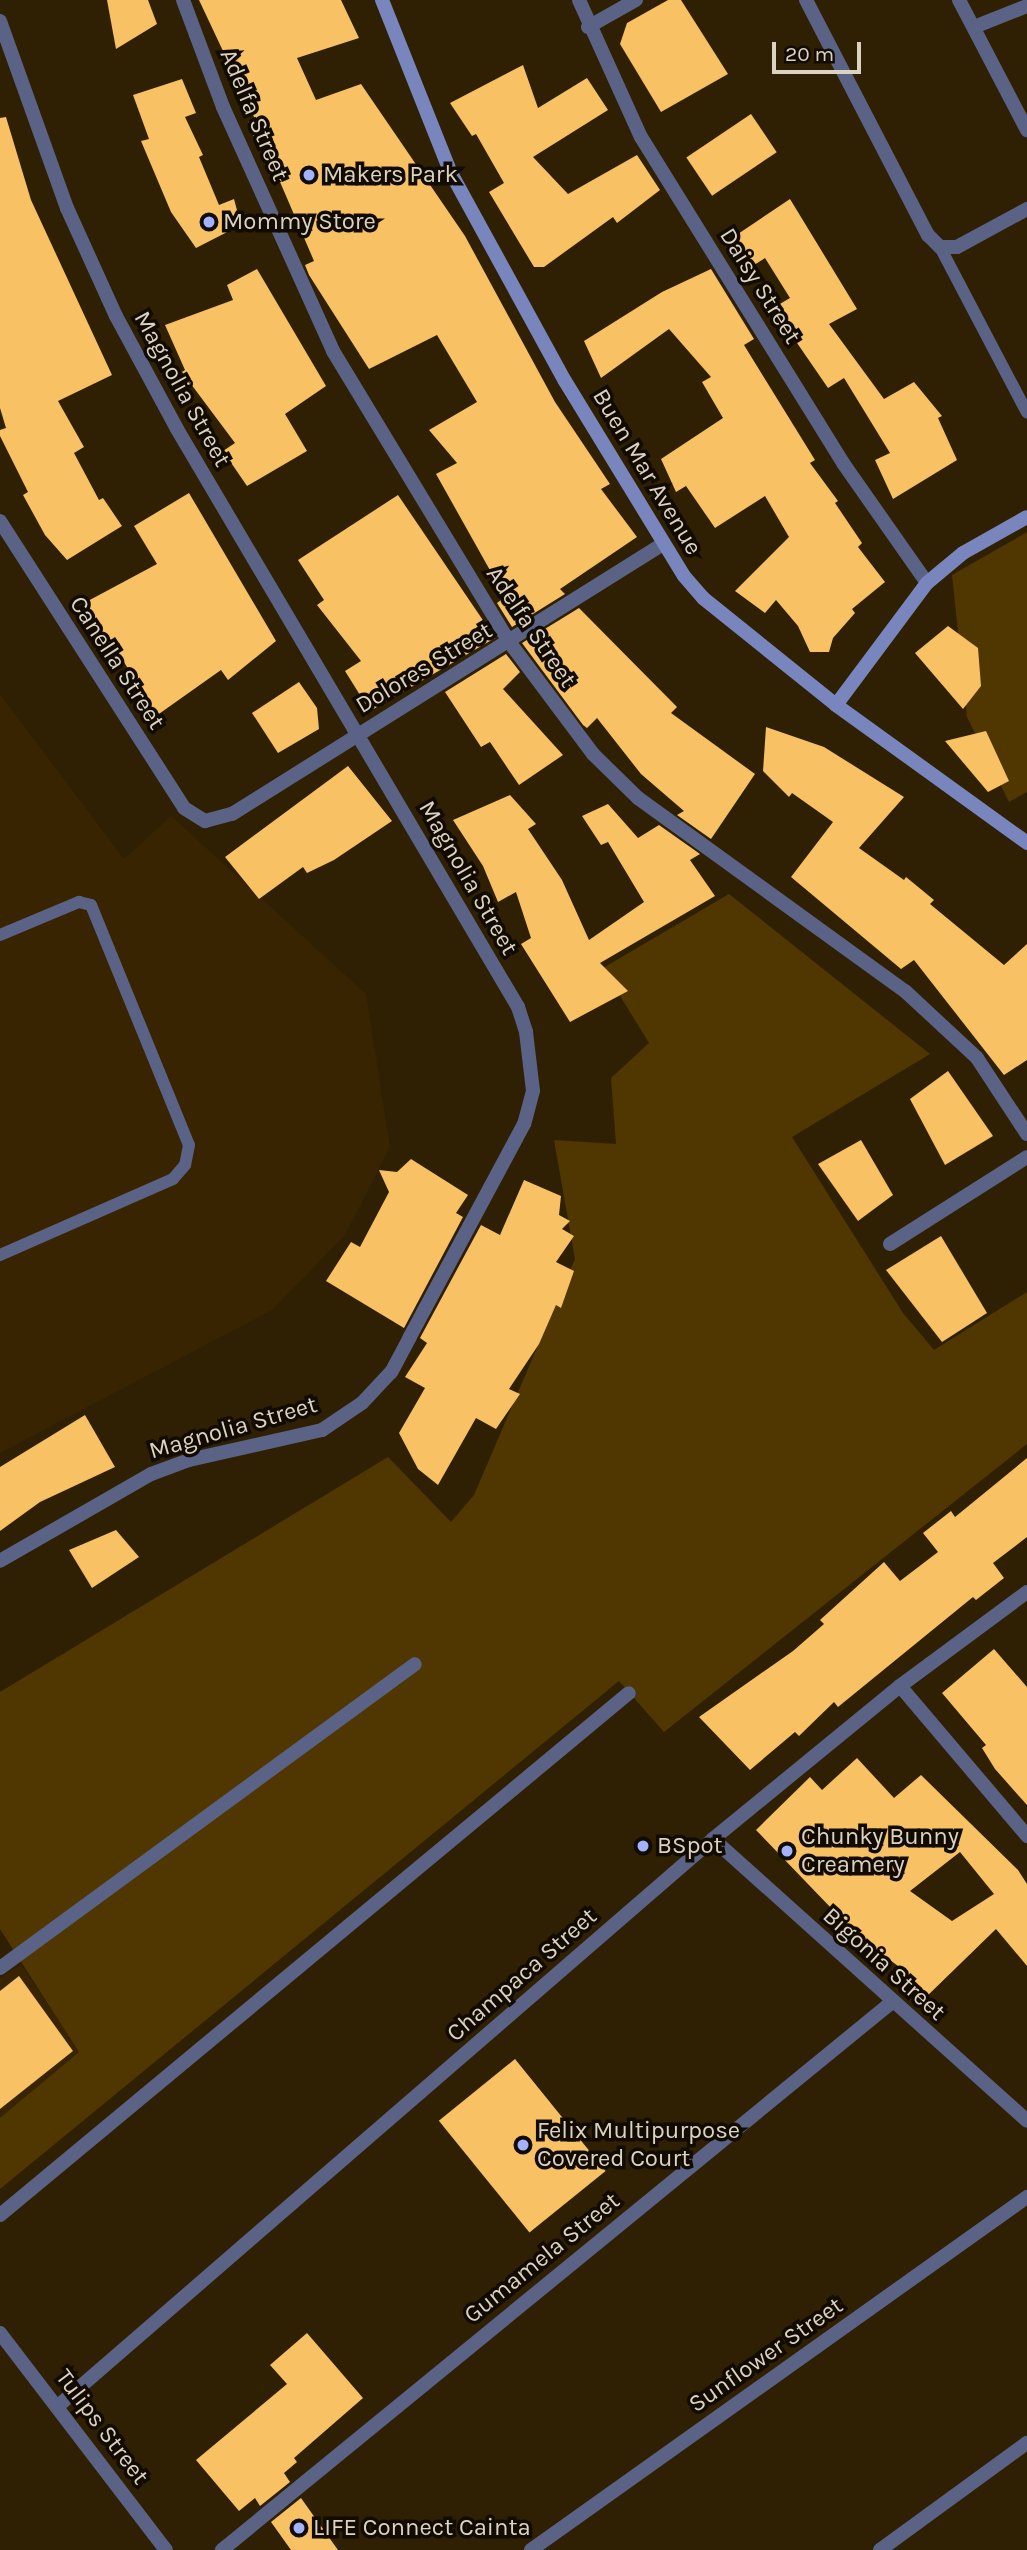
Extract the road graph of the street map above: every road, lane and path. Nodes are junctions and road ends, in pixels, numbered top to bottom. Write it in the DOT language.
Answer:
graph roads {
  1 [pos="183,0"];
  2 [pos="382,0"];
  3 [pos="579,0"];
  4 [pos="636,0"];
  5 [pos="806,0"];
  6 [pos="959,0"];
  7 [pos="1027,6"];
  8 [pos="0,21"];
  9 [pos="588,27"];
  10 [pos="974,27"];
  11 [pos="1027,130"];
  12 [pos="1027,209"];
  13 [pos="940,247"];
  14 [pos="1027,413"];
  15 [pos="1027,517"];
  16 [pos="0,521"];
  17 [pos="663,544"];
  18 [pos="927,583"];
  19 [pos="510,643"];
  20 [pos="836,705"];
  21 [pos="357,734"];
  22 [pos="205,821"];
  23 [pos="1027,843"];
  24 [pos="0,935"];
  25 [pos="1027,1134"];
  26 [pos="1027,1157"];
  27 [pos="890,1244"];
  28 [pos="0,1255"];
  29 [pos="0,1561"];
  30 [pos="1027,1592"];
  31 [pos="415,1664"];
  32 [pos="901,1686"];
  33 [pos="629,1693"];
  34 [pos="1027,1836"];
  35 [pos="713,1839"];
  36 [pos="0,1968"];
  37 [pos="892,2002"];
  38 [pos="1027,2121"];
  39 [pos="1027,2197"];
  40 [pos="0,2215"];
  41 [pos="0,2333"];
  42 [pos="58,2406"];
  43 [pos="1027,2443"];
  44 [pos="166,2550"];
  45 [pos="222,2550"];
  46 [pos="531,2550"];
  47 [pos="880,2550"];
  1 -- 19 [label="street, Adelfa Street"];
  2 -- 17 [label="street, Buen Mar Avenue"];
  3 -- 9 [label="street, Daisy Street"];
  4 -- 9 [label="street"];
  5 -- 13 [label="street"];
  6 -- 10 [label="street"];
  7 -- 10 [label="street"];
  8 -- 21 [label="street, Magnolia Street"];
  9 -- 18 [label="street, Daisy Street"];
  10 -- 11 [label="street"];
  12 -- 13 [label="street"];
  13 -- 14 [label="lane"];
  15 -- 18 [label="street"];
  16 -- 22 [label="street, Canella Street"];
  17 -- 19 [label="street, Dolores Street"];
  17 -- 20 [label="street, Buen Mar Avenue"];
  18 -- 20 [label="street"];
  19 -- 21 [label="street, Dolores Street"];
  19 -- 25 [label="street, Adelfa Street"];
  20 -- 23 [label="street, Buen Mar Avenue"];
  21 -- 22 [label="street, Dolores Street"];
  21 -- 29 [label="street, Magnolia Street"];
  24 -- 28 [label="lane"];
  26 -- 27 [label="street"];
  30 -- 32 [label="street, Champaca Street"];
  31 -- 36 [label="street"];
  32 -- 34 [label="street"];
  32 -- 35 [label="street, Champaca Street"];
  33 -- 40 [label="street"];
  35 -- 37 [label="street, Bigonia Street"];
  35 -- 42 [label="street, Champaca Street"];
  37 -- 38 [label="street, Bigonia Street"];
  37 -- 45 [label="street, Gumamela Street"];
  39 -- 46 [label="street, Sunflower Street"];
  41 -- 42 [label="street, Tulips Street"];
  42 -- 44 [label="street, Tulips Street"];
  43 -- 47 [label="street"];
}
